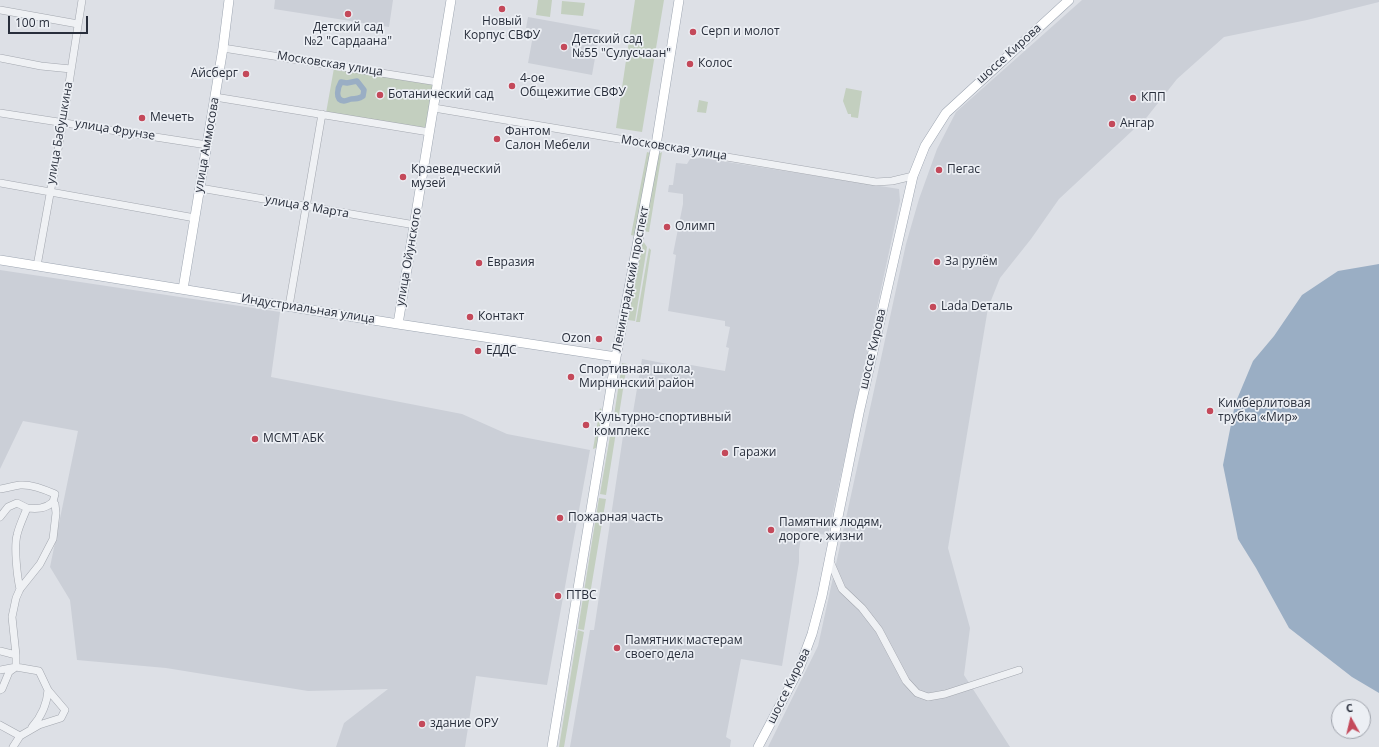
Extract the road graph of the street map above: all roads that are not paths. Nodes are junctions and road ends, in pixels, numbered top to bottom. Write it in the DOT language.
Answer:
graph roads {
  1 [pos="82,0"];
  2 [pos="229,0"];
  3 [pos="451,0"];
  4 [pos="679,0"];
  5 [pos="1069,0"];
  6 [pos="0,10"];
  7 [pos="78,24"];
  8 [pos="223,48"];
  9 [pos="0,58"];
  10 [pos="70,69"];
  11 [pos="438,82"];
  12 [pos="215,97"];
  13 [pos="434,108"];
  14 [pos="0,113"];
  15 [pos="322,114"];
  16 [pos="64,122"];
  17 [pos="429,132"];
  18 [pos="207,145"];
  19 [pos="656,145"];
  20 [pos="913,176"];
  21 [pos="0,183"];
  22 [pos="200,188"];
  23 [pos="50,192"];
  24 [pos="306,207"];
  25 [pos="195,218"];
  26 [pos="415,226"];
  27 [pos="0,260"];
  28 [pos="37,266"];
  29 [pos="183,289"];
  30 [pos="289,306"];
  31 [pos="398,324"];
  32 [pos="616,357"];
  33 [pos="0,489"];
  34 [pos="53,502"];
  35 [pos="27,508"];
  36 [pos="0,517"];
  37 [pos="829,559"];
  38 [pos="20,589"];
  39 [pos="0,651"];
  40 [pos="16,655"];
  41 [pos="16,666"];
  42 [pos="0,670"];
  43 [pos="1019,670"];
  44 [pos="0,690"];
  45 [pos="48,690"];
  46 [pos="0,725"];
  47 [pos="29,730"];
  48 [pos="20,736"];
  49 [pos="13,747"];
  50 [pos="552,747"];
  51 [pos="758,747"];
  1 -- 7 [label="street, улица Бабушкина"];
  2 -- 8 [label="main road, улица Аммосова"];
  3 -- 11 [label="main road, улица Ойунского"];
  4 -- 19 [label="main road, Ленинградский проспект"];
  5 -- 20 [label="main road, шоссе Кирова"];
  6 -- 7 [label="street"];
  7 -- 10 [label="street, улица Бабушкина"];
  8 -- 11 [label="street, Московская улица"];
  8 -- 12 [label="main road, улица Аммосова"];
  9 -- 10 [label="street"];
  10 -- 16 [label="street, улица Бабушкина"];
  11 -- 13 [label="main road, улица Ойунского"];
  12 -- 15 [label="street"];
  12 -- 18 [label="main road, улица Аммосова"];
  13 -- 17 [label="main road, улица Ойунского"];
  13 -- 19 [label="street, Московская улица"];
  14 -- 16 [label="street, улица Фрунзе"];
  15 -- 17 [label="street"];
  15 -- 24 [label="street"];
  16 -- 18 [label="street, улица Фрунзе"];
  16 -- 23 [label="street, улица Бабушкина"];
  17 -- 26 [label="main road, улица Ойунского"];
  18 -- 22 [label="main road, улица Аммосова"];
  19 -- 20 [label="street, Московская улица"];
  19 -- 32 [label="main road, Ленинградский проспект"];
  20 -- 37 [label="main road, шоссе Кирова"];
  21 -- 23 [label="street"];
  22 -- 24 [label="street, улица 8 Марта"];
  22 -- 25 [label="main road, улица Аммосова"];
  23 -- 25 [label="street"];
  23 -- 28 [label="street, улица Бабушкина"];
  24 -- 26 [label="street, улица 8 Марта"];
  24 -- 30 [label="street"];
  25 -- 29 [label="main road, улица Аммосова"];
  26 -- 31 [label="main road, улица Ойунского"];
  27 -- 28 [label="main road, Индустриальная улица"];
  28 -- 29 [label="main road, Индустриальная улица"];
  29 -- 30 [label="main road, Индустриальная улица"];
  30 -- 31 [label="main road, Индустриальная улица"];
  31 -- 32 [label="main road, Индустриальная улица"];
  32 -- 50 [label="main road, Ленинградский проспект"];
  33 -- 34 [label="street"];
  34 -- 35 [label="street"];
  34 -- 38 [label="street"];
  35 -- 36 [label="street"];
  35 -- 38 [label="street"];
  37 -- 43 [label="street"];
  37 -- 51 [label="main road, шоссе Кирова"];
  38 -- 40 [label="street"];
  39 -- 40 [label="street"];
  40 -- 41 [label="street"];
  41 -- 42 [label="street"];
  41 -- 44 [label="street"];
  41 -- 45 [label="street"];
  45 -- 47 [label="street"];
  45 -- 47 [label="street"];
  46 -- 48 [label="street"];
  47 -- 48 [label="street"];
  48 -- 49 [label="street"];
}
